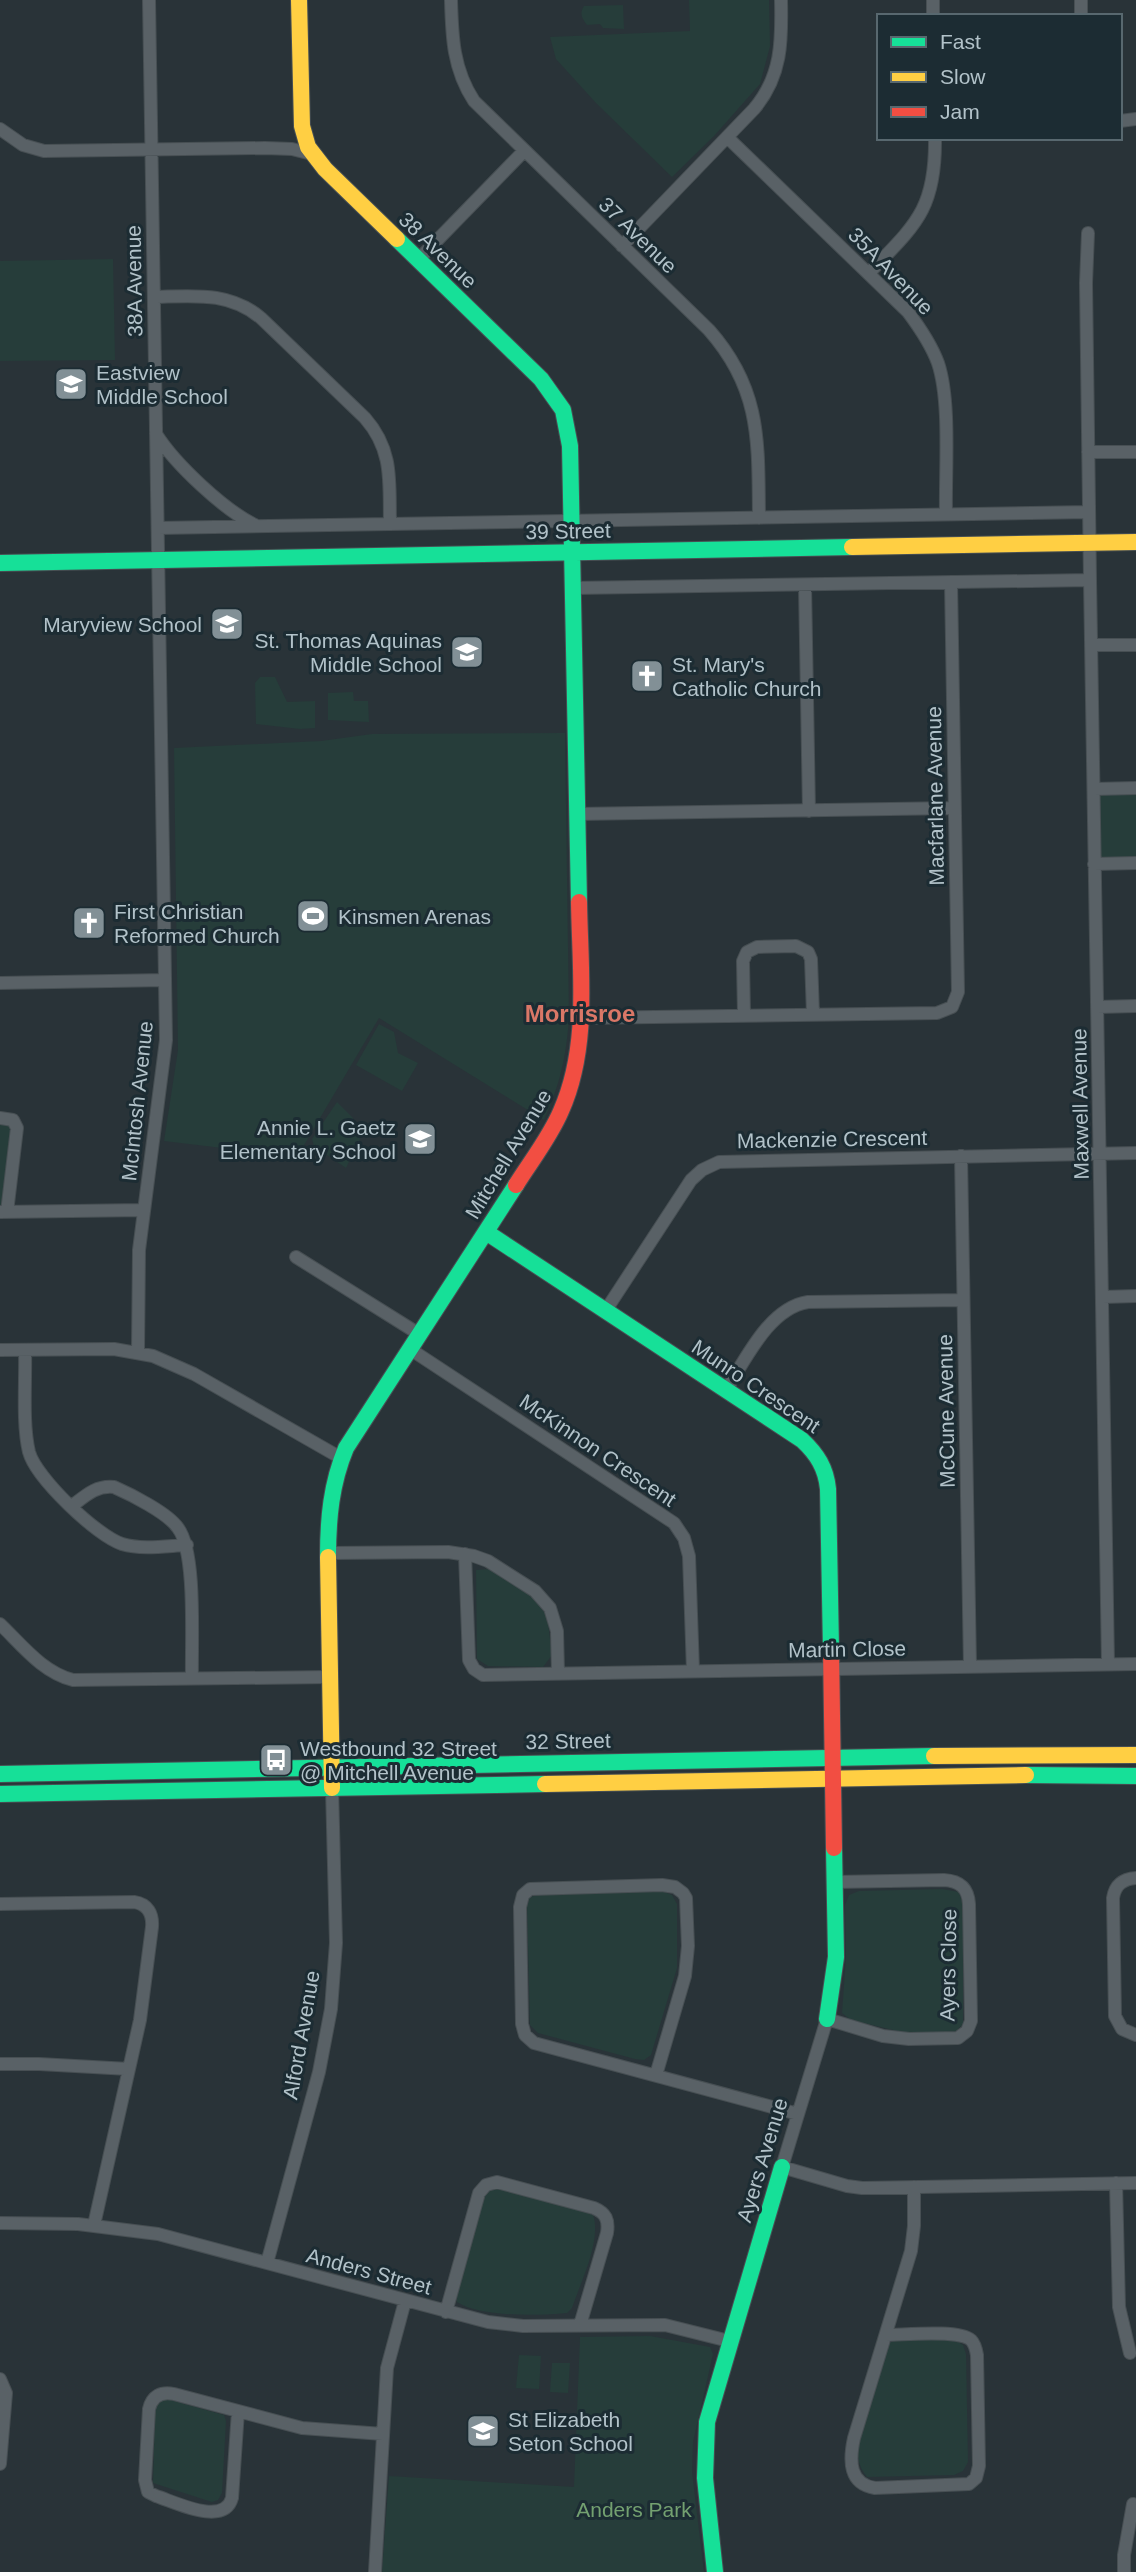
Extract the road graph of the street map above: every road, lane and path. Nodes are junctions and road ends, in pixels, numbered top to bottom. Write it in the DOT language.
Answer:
graph roads {
  1 [pos="149,0"];
  2 [pos="299,0"];
  3 [pos="452,0"];
  4 [pos="781,0"];
  5 [pos="0,129"];
  6 [pos="727,137"];
  7 [pos="935,140"];
  8 [pos="151,150"];
  9 [pos="524,151"];
  10 [pos="312,154"];
  11 [pos="1088,233"];
  12 [pos="622,246"];
  13 [pos="419,259"];
  14 [pos="869,274"];
  15 [pos="154,297"];
  16 [pos="156,434"];
  17 [pos="1088,452"];
  18 [pos="1136,452"];
  19 [pos="1089,512"];
  20 [pos="946,514"];
  21 [pos="759,518"];
  22 [pos="572,521"];
  23 [pos="390,524"];
  24 [pos="259,527"];
  25 [pos="158,528"];
  26 [pos="1136,542"];
  27 [pos="1090,543"];
  28 [pos="573,552"];
  29 [pos="158,560"];
  30 [pos="0,563"];
  31 [pos="1090,580"];
  32 [pos="951,582"];
  33 [pos="805,585"];
  34 [pos="573,589"];
  35 [pos="1091,645"];
  36 [pos="1136,645"];
  37 [pos="1136,788"];
  38 [pos="1094,789"];
  39 [pos="954,808"];
  40 [pos="808,811"];
  41 [pos="576,814"];
  42 [pos="1136,863"];
  43 [pos="1094,864"];
  44 [pos="165,980"];
  45 [pos="0,984"];
  46 [pos="1136,1006"];
  47 [pos="1097,1007"];
  48 [pos="813,1014"];
  49 [pos="744,1015"];
  50 [pos="581,1018"];
  51 [pos="0,1118"];
  52 [pos="1136,1153"];
  53 [pos="1100,1154"];
  54 [pos="961,1156"];
  55 [pos="143,1210"];
  56 [pos="4,1212"];
  57 [pos="486,1232"];
  58 [pos="296,1257"];
  59 [pos="1136,1296"];
  60 [pos="1103,1297"];
  61 [pos="963,1300"];
  62 [pos="606,1310"];
  63 [pos="419,1334"];
  64 [pos="410,1349"];
  65 [pos="0,1350"];
  66 [pos="25,1350"];
  67 [pos="138,1352"];
  68 [pos="726,1390"];
  69 [pos="341,1458"];
  70 [pos="72,1506"];
  71 [pos="187,1545"];
  72 [pos="328,1553"];
  73 [pos="465,1554"];
  74 [pos="0,1624"];
  75 [pos="1108,1664"];
  76 [pos="1136,1664"];
  77 [pos="970,1666"];
  78 [pos="831,1668"];
  79 [pos="693,1671"];
  80 [pos="558,1674"];
  81 [pos="330,1677"];
  82 [pos="191,1679"];
  83 [pos="1136,1755"];
  84 [pos="833,1756"];
  85 [pos="332,1767"];
  86 [pos="0,1774"];
  87 [pos="1136,1776"];
  88 [pos="833,1779"];
  89 [pos="332,1788"];
  90 [pos="0,1794"];
  91 [pos="1136,1878"];
  92 [pos="835,1882"];
  93 [pos="0,1904"];
  94 [pos="827,2019"];
  95 [pos="1136,2035"];
  96 [pos="0,2064"];
  97 [pos="129,2069"];
  98 [pos="656,2075"];
  99 [pos="798,2114"];
  100 [pos="782,2167"];
  101 [pos="1116,2183"];
  102 [pos="1136,2183"];
  103 [pos="914,2187"];
  104 [pos="0,2223"];
  105 [pos="94,2225"];
  106 [pos="267,2263"];
  107 [pos="405,2301"];
  108 [pos="446,2312"];
  109 [pos="580,2325"];
  110 [pos="886,2335"];
  111 [pos="729,2341"];
  112 [pos="1130,2353"];
  113 [pos="0,2379"];
  114 [pos="237,2411"];
  115 [pos="383,2434"];
  116 [pos="0,2464"];
  117 [pos="1133,2504"];
  118 [pos="375,2572"];
  119 [pos="715,2572"];
  120 [pos="1124,2572"];
  1 -- 8 [label="street, 38A Avenue"];
  2 -- 10 [label="street, 38 Avenue"];
  3 -- 9 [label="street, 37 Avenue"];
  4 -- 6 [label="street"];
  5 -- 8 [label="street"];
  6 -- 12 [label="street"];
  6 -- 14 [label="street, 35A Avenue"];
  7 -- 14 [label="street"];
  8 -- 10 [label="street"];
  8 -- 15 [label="street, 38A Avenue"];
  9 -- 12 [label="street, 37 Avenue"];
  9 -- 13 [label="street"];
  10 -- 13 [label="street, 38 Avenue"];
  11 -- 17 [label="street, Maxwell Avenue"];
  12 -- 21 [label="street, 37 Avenue"];
  13 -- 22 [label="street, 38 Avenue"];
  14 -- 20 [label="street, 35A Avenue"];
  15 -- 16 [label="street, 38A Avenue"];
  15 -- 23 [label="street"];
  16 -- 24 [label="street"];
  16 -- 25 [label="street, 38A Avenue"];
  17 -- 18 [label="street"];
  17 -- 19 [label="street, Maxwell Avenue"];
  19 -- 20 [label="street, 39 Street"];
  19 -- 27 [label="street, Maxwell Avenue"];
  20 -- 21 [label="street, 39 Street"];
  21 -- 22 [label="street, 39 Street"];
  22 -- 23 [label="street, 39 Street"];
  22 -- 28 [label="street, Mitchell Avenue"];
  23 -- 24 [label="street, 39 Street"];
  24 -- 25 [label="street, 39 Street"];
  25 -- 29 [label="street, 38A Avenue"];
  26 -- 27 [label="street, 39 Street"];
  27 -- 28 [label="street, 39 Street"];
  27 -- 31 [label="street, Maxwell Avenue"];
  28 -- 29 [label="street, 39 Street"];
  28 -- 34 [label="street, Mitchell Avenue"];
  29 -- 30 [label="street, 39 Street"];
  29 -- 44 [label="street, McIntosh Avenue"];
  31 -- 32 [label="street"];
  31 -- 35 [label="street, Maxwell Avenue"];
  32 -- 33 [label="street"];
  32 -- 39 [label="street, Macfarlane Avenue"];
  33 -- 34 [label="street"];
  33 -- 40 [label="street"];
  34 -- 41 [label="street, Mitchell Avenue"];
  35 -- 36 [label="street"];
  35 -- 38 [label="street, Maxwell Avenue"];
  37 -- 38 [label="street"];
  38 -- 43 [label="street, Maxwell Avenue"];
  39 -- 40 [label="street"];
  39 -- 48 [label="street, Macfarlane Avenue"];
  40 -- 41 [label="street"];
  41 -- 50 [label="street, Mitchell Avenue"];
  42 -- 43 [label="street"];
  43 -- 47 [label="street, Maxwell Avenue"];
  44 -- 45 [label="street"];
  44 -- 55 [label="street, McIntosh Avenue"];
  46 -- 47 [label="street"];
  47 -- 53 [label="street, Maxwell Avenue"];
  48 -- 49 [label="street"];
  48 -- 49 [label="street"];
  49 -- 50 [label="street"];
  50 -- 57 [label="street, Mitchell Avenue"];
  51 -- 56 [label="street"];
  52 -- 53 [label="street, Mackenzie Crescent"];
  53 -- 54 [label="street, Mackenzie Crescent"];
  53 -- 60 [label="street, Maxwell Avenue"];
  54 -- 61 [label="street, McCune Avenue"];
  54 -- 62 [label="street, Mackenzie Crescent"];
  55 -- 56 [label="street"];
  55 -- 67 [label="street, McIntosh Avenue"];
  57 -- 62 [label="street, Munro Crescent"];
  57 -- 63 [label="street, Mitchell Avenue"];
  58 -- 63 [label="street"];
  59 -- 60 [label="street"];
  60 -- 75 [label="street, Maxwell Avenue"];
  61 -- 68 [label="street"];
  61 -- 77 [label="street, McCune Avenue"];
  62 -- 68 [label="street, Munro Crescent"];
  63 -- 64 [label="street, Mitchell Avenue"];
  64 -- 69 [label="street, Mitchell Avenue"];
  64 -- 79 [label="street, McKinnon Crescent"];
  65 -- 66 [label="street"];
  66 -- 67 [label="street"];
  66 -- 70 [label="street"];
  67 -- 69 [label="street"];
  68 -- 78 [label="street, Munro Crescent"];
  69 -- 72 [label="street, Mitchell Avenue"];
  70 -- 71 [label="street"];
  70 -- 71 [label="street"];
  71 -- 82 [label="street"];
  72 -- 73 [label="street"];
  72 -- 81 [label="street, Mitchell Avenue"];
  73 -- 80 [label="street"];
  73 -- 80 [label="street, Martin Close"];
  74 -- 82 [label="street"];
  75 -- 76 [label="street, Martin Close"];
  75 -- 77 [label="street, Martin Close"];
  77 -- 78 [label="street, Martin Close"];
  78 -- 79 [label="street, Martin Close"];
  78 -- 84 [label="street, Munro Crescent"];
  79 -- 80 [label="street, Martin Close"];
  81 -- 82 [label="street"];
  81 -- 85 [label="street, Mitchell Avenue"];
  83 -- 84 [label="street, 32 Street"];
  84 -- 85 [label="street, 32 Street"];
  84 -- 88 [label="street, Ayers Avenue"];
  85 -- 86 [label="street, 32 Street"];
  85 -- 89 [label="street, Alford Avenue"];
  87 -- 88 [label="street, 32 Street"];
  88 -- 89 [label="street, 32 Street"];
  88 -- 92 [label="street, Ayers Avenue"];
  89 -- 90 [label="street, 32 Street"];
  89 -- 106 [label="street, Alford Avenue"];
  91 -- 95 [label="street"];
  92 -- 94 [label="street, Ayers Avenue"];
  92 -- 94 [label="street, Ayers Close"];
  93 -- 97 [label="street"];
  94 -- 99 [label="street, Ayers Avenue"];
  96 -- 97 [label="street"];
  97 -- 105 [label="street"];
  98 -- 98 [label="street"];
  98 -- 99 [label="street"];
  99 -- 100 [label="street, Ayers Avenue"];
  100 -- 103 [label="street"];
  100 -- 111 [label="street, Ayers Avenue"];
  101 -- 102 [label="street"];
  101 -- 103 [label="street"];
  101 -- 112 [label="street"];
  103 -- 110 [label="street"];
  104 -- 105 [label="street, Anders Street"];
  105 -- 106 [label="street, Anders Street"];
  106 -- 107 [label="street, Anders Street"];
  107 -- 108 [label="street, Anders Street"];
  107 -- 115 [label="street"];
  108 -- 109 [label="street, Anders Street"];
  108 -- 109 [label="street"];
  109 -- 111 [label="street, Anders Street"];
  110 -- 110 [label="street"];
  111 -- 119 [label="street, Ayers Avenue"];
  113 -- 116 [label="street"];
  114 -- 114 [label="street"];
  114 -- 115 [label="street"];
  115 -- 118 [label="street"];
  117 -- 120 [label="street"];
}
